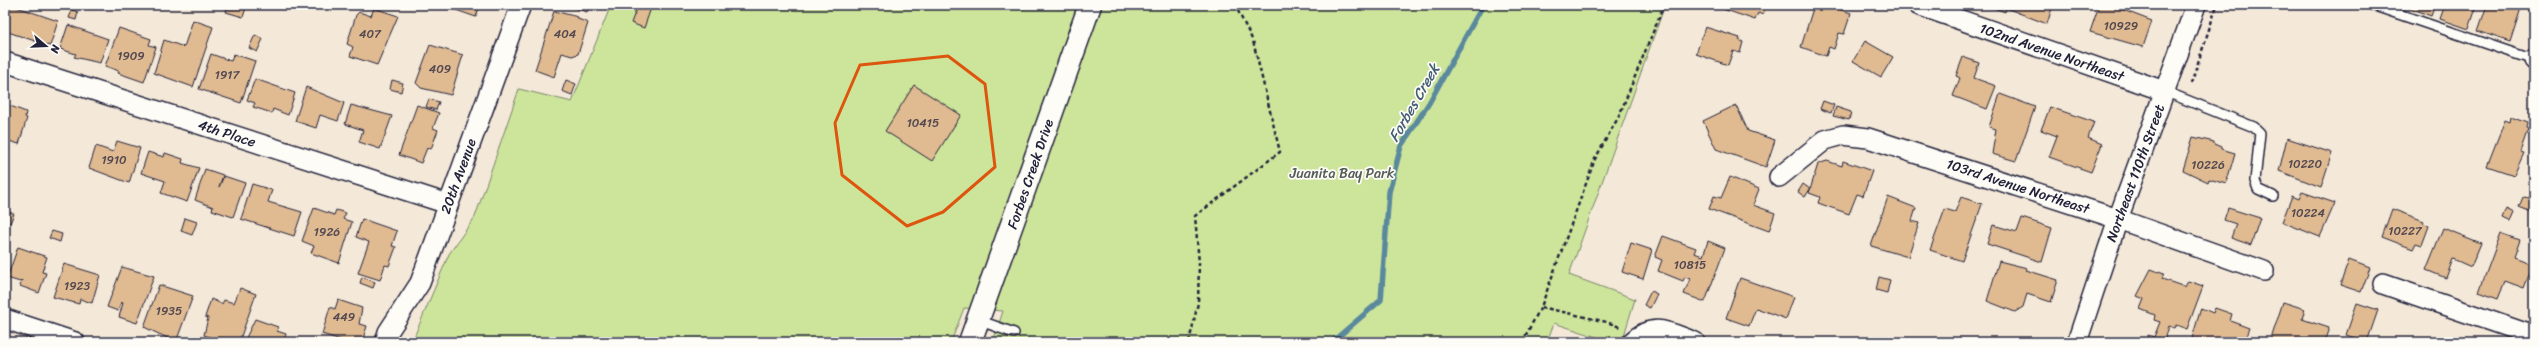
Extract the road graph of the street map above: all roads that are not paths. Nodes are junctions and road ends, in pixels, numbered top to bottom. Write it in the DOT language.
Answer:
graph roads {
  1 [pos="521,5"];
  2 [pos="1090,5"];
  3 [pos="1918,5"];
  4 [pos="2196,5"];
  5 [pos="2372,5"];
  6 [pos="2534,59"];
  7 [pos="5,62"];
  8 [pos="2164,91"];
  9 [pos="1779,177"];
  10 [pos="2273,196"];
  11 [pos="448,204"];
  12 [pos="2118,219"];
  13 [pos="2264,271"];
  14 [pos="2383,284"];
  15 [pos="5,319"];
  16 [pos="978,320"];
  17 [pos="1014,333"];
  18 [pos="2534,336"];
  19 [pos="1635,338"];
  20 [pos="75,342"];
  21 [pos="385,342"];
  22 [pos="970,342"];
  23 [pos="1695,342"];
  24 [pos="2077,342"];
  1 -- 11 [label="street, 20th Avenue"];
  2 -- 16 [label="street, Forbes Creek Drive"];
  3 -- 8 [label="street, 102nd Avenue Northeast"];
  4 -- 8 [label="street, Northeast 110th Street"];
  5 -- 6 [label="lane"];
  7 -- 11 [label="street, 4th Place"];
  8 -- 10 [label="lane"];
  8 -- 12 [label="street, Northeast 110th Street"];
  9 -- 12 [label="street, 103rd Avenue Northeast"];
  11 -- 21 [label="street, 20th Avenue"];
  12 -- 13 [label="street, 103rd Avenue Northeast"];
  12 -- 24 [label="street, Northeast 110th Street"];
  14 -- 18 [label="street"];
  15 -- 20 [label="street"];
  16 -- 17 [label="lane"];
  16 -- 22 [label="street, Forbes Creek Drive"];
  19 -- 23 [label="street"];
}
